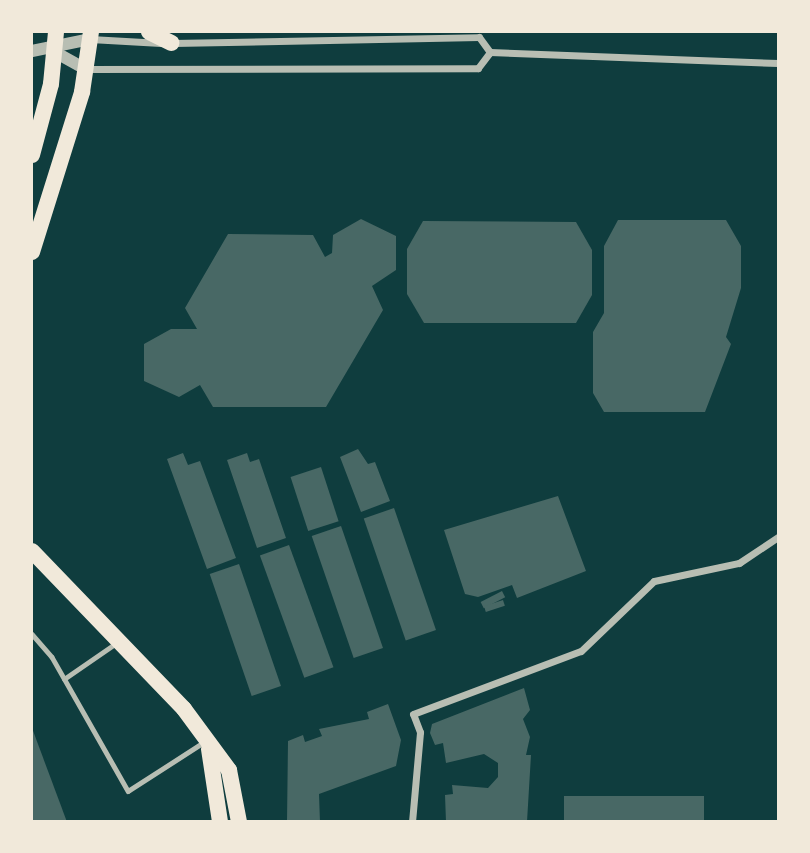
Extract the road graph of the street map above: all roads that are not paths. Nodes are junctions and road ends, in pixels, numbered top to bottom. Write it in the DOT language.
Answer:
graph roads {
  1 [pos="56,32"];
  2 [pos="149,32"];
  3 [pos="90,35"];
  4 [pos="172,43"];
  5 [pos="32,51"];
  6 [pos="53,51"];
  7 [pos="490,52"];
  8 [pos="779,63"];
  9 [pos="85,69"];
  10 [pos="32,155"];
  11 [pos="32,252"];
  12 [pos="779,537"];
  13 [pos="32,551"];
  14 [pos="32,634"];
  15 [pos="119,641"];
  16 [pos="64,679"];
  17 [pos="207,744"];
  18 [pos="220,821"];
  19 [pos="239,821"];
  20 [pos="412,821"];
  1 -- 6 [label="main road"];
  2 -- 4 [label="main road"];
  3 -- 4 [label="street"];
  3 -- 6 [label="street"];
  3 -- 9 [label="main road"];
  4 -- 7 [label="street"];
  5 -- 6 [label="street"];
  6 -- 9 [label="street"];
  6 -- 10 [label="main road"];
  7 -- 8 [label="street"];
  7 -- 9 [label="street"];
  9 -- 11 [label="main road"];
  12 -- 20 [label="street"];
  13 -- 15 [label="main road"];
  14 -- 16 [label="lane"];
  15 -- 16 [label="lane"];
  15 -- 17 [label="main road"];
  16 -- 17 [label="lane"];
  17 -- 18 [label="main road"];
  17 -- 19 [label="main road"];
}
